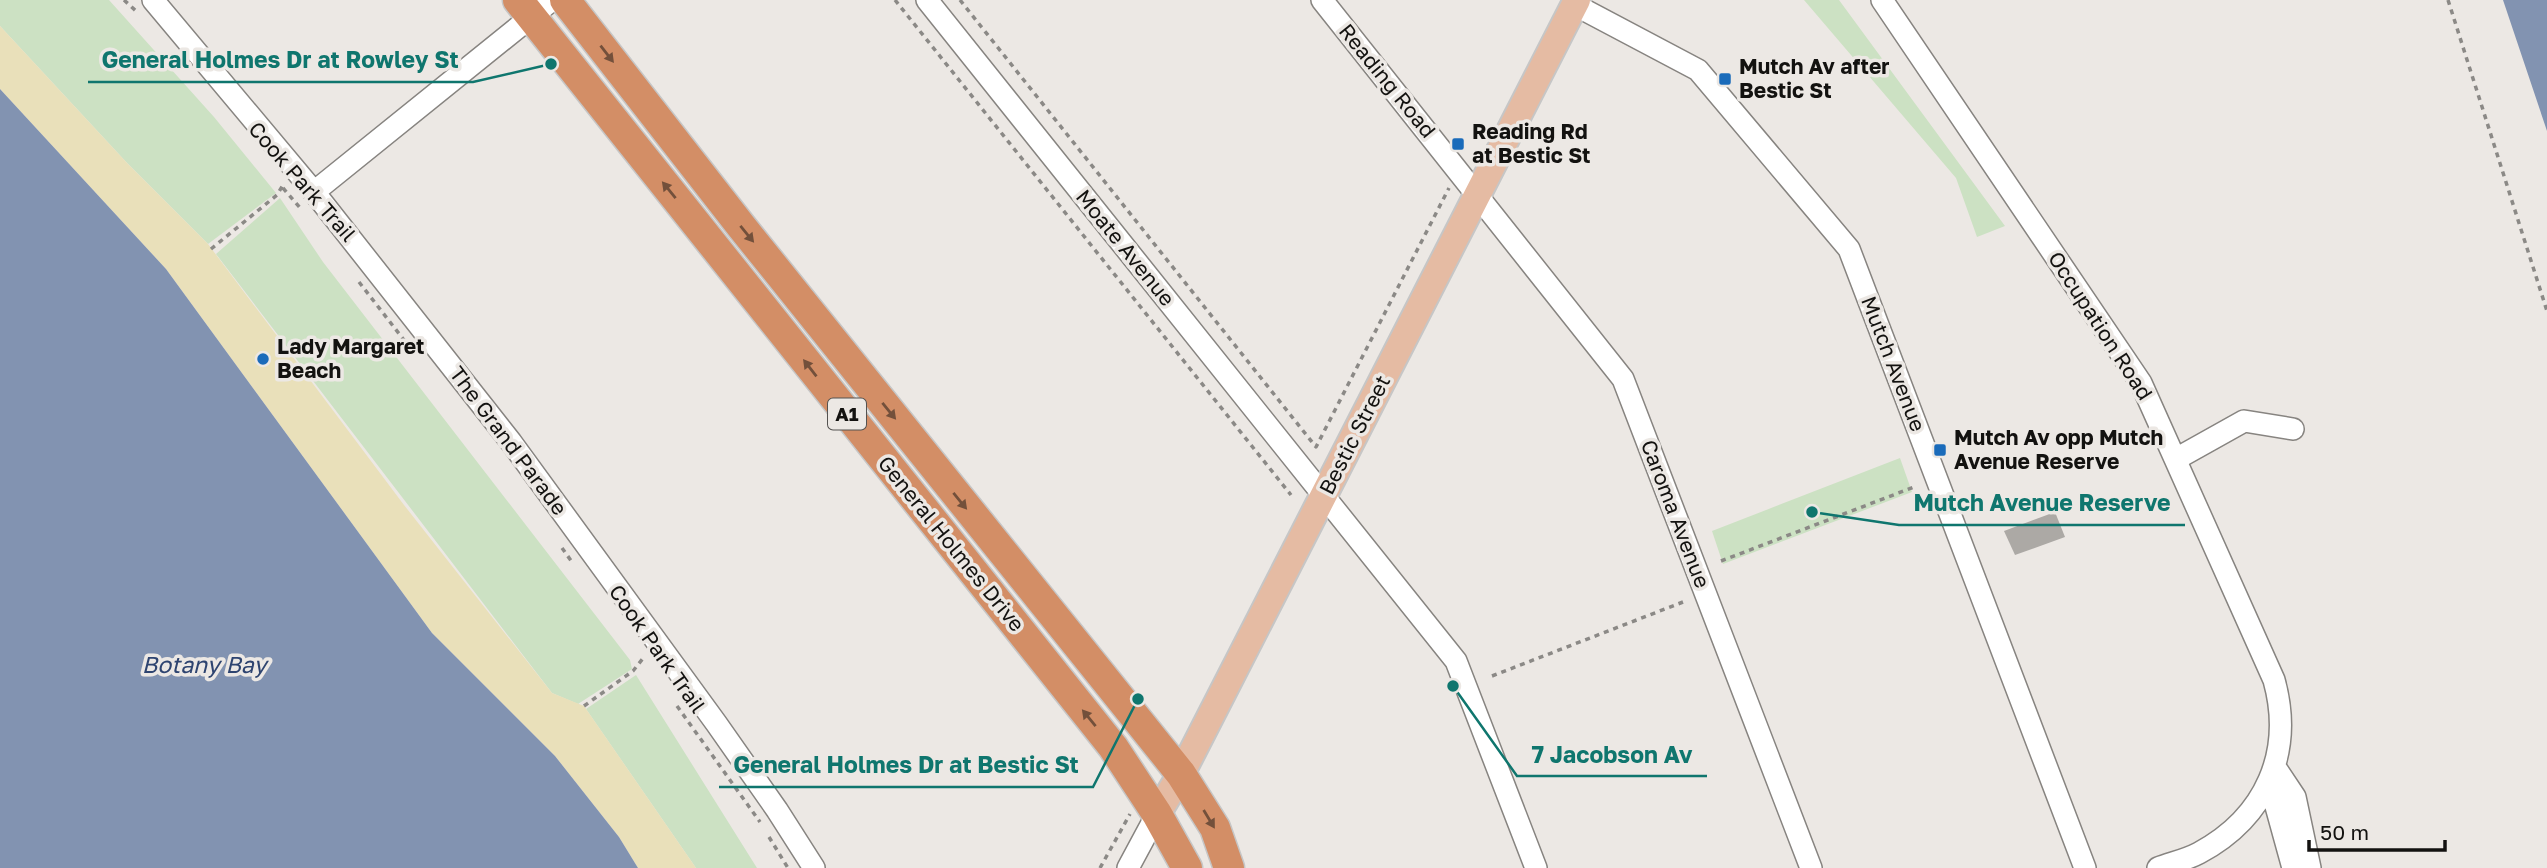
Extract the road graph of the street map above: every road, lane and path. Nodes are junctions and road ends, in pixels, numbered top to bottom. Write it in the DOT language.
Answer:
graph roads {
  1 [pos="124,0"];
  2 [pos="565,0"];
  3 [pos="895,0"];
  4 [pos="927,0"];
  5 [pos="960,0"];
  6 [pos="1322,0"];
  7 [pos="1882,0"];
  8 [pos="2448,0"];
  9 [pos="1576,2"];
  10 [pos="534,6"];
  11 [pos="146,7"];
  12 [pos="275,175"];
  13 [pos="1449,188"];
  14 [pos="1478,194"];
  15 [pos="277,195"];
  16 [pos="310,202"];
  17 [pos="211,249"];
  18 [pos="355,275"];
  19 [pos="2547,311"];
  20 [pos="417,356"];
  21 [pos="2293,429"];
  22 [pos="1316,447"];
  23 [pos="2176,459"];
  24 [pos="1914,487"];
  25 [pos="1291,495"];
  26 [pos="1324,495"];
  27 [pos="560,545"];
  28 [pos="1720,561"];
  29 [pos="573,563"];
  30 [pos="1683,603"];
  31 [pos="638,650"];
  32 [pos="651,668"];
  33 [pos="633,671"];
  34 [pos="1492,676"];
  35 [pos="673,699"];
  36 [pos="584,706"];
  37 [pos="1181,774"];
  38 [pos="2272,774"];
  39 [pos="1144,813"];
  40 [pos="2198,853"];
  41 [pos="788,868"];
  42 [pos="814,868"];
  43 [pos="1100,868"];
  44 [pos="1128,868"];
  45 [pos="1187,868"];
  46 [pos="1229,868"];
  47 [pos="1536,868"];
  48 [pos="1811,868"];
  49 [pos="2085,868"];
  50 [pos="2158,868"];
  51 [pos="2182,868"];
  52 [pos="2293,868"];
  53 [pos="2311,868"];
  1 -- 11 [label="path"];
  2 -- 37 [label="highway, General Holmes Drive / A1, one-way"];
  3 -- 25 [label="path, Moate Avenue"];
  4 -- 26 [label="street, Moate Avenue"];
  5 -- 22 [label="path, Moate Avenue"];
  6 -- 14 [label="street, Reading Road"];
  7 -- 23 [label="street, Occupation Road"];
  8 -- 19 [label="path"];
  9 -- 14 [label="main road, Bestic Street"];
  9 -- 49 [label="street, Mutch Avenue"];
  10 -- 16 [label="street"];
  39 -- 10 [label="highway, General Holmes Drive / A1, one-way"];
  11 -- 16 [label="street, The Grand Parade"];
  12 -- 16 [label="path, Cook Park Trail"];
  13 -- 22 [label="path, Bestic Street"];
  14 -- 26 [label="main road, Bestic Street"];
  14 -- 48 [label="street, Caroma Avenue"];
  15 -- 17 [label="path"];
  16 -- 42 [label="street, The Grand Parade"];
  18 -- 20 [label="path, Cook Park Trail"];
  21 -- 23 [label="street"];
  23 -- 38 [label="street, Occupation Road"];
  24 -- 28 [label="path"];
  26 -- 37 [label="main road, Bestic Street"];
  26 -- 47 [label="street, Moate Avenue"];
  27 -- 29 [label="path"];
  30 -- 34 [label="path"];
  31 -- 32 [label="path, Cook Park Trail"];
  33 -- 36 [label="path"];
  35 -- 41 [label="path, Cook Park Trail"];
  37 -- 39 [label="main road, Bestic Street"];
  37 -- 46 [label="highway, General Holmes Drive / A1, one-way"];
  38 -- 40 [label="street, Occupation Road"];
  38 -- 52 [label="street"];
  38 -- 53 [label="street"];
  39 -- 43 [label="path"];
  39 -- 44 [label="street, Bestic Street"];
  39 -- 45 [label="highway, General Holmes Drive / A1"];
  40 -- 50 [label="street, Occupation Road"];
  40 -- 51 [label="street"];
}
